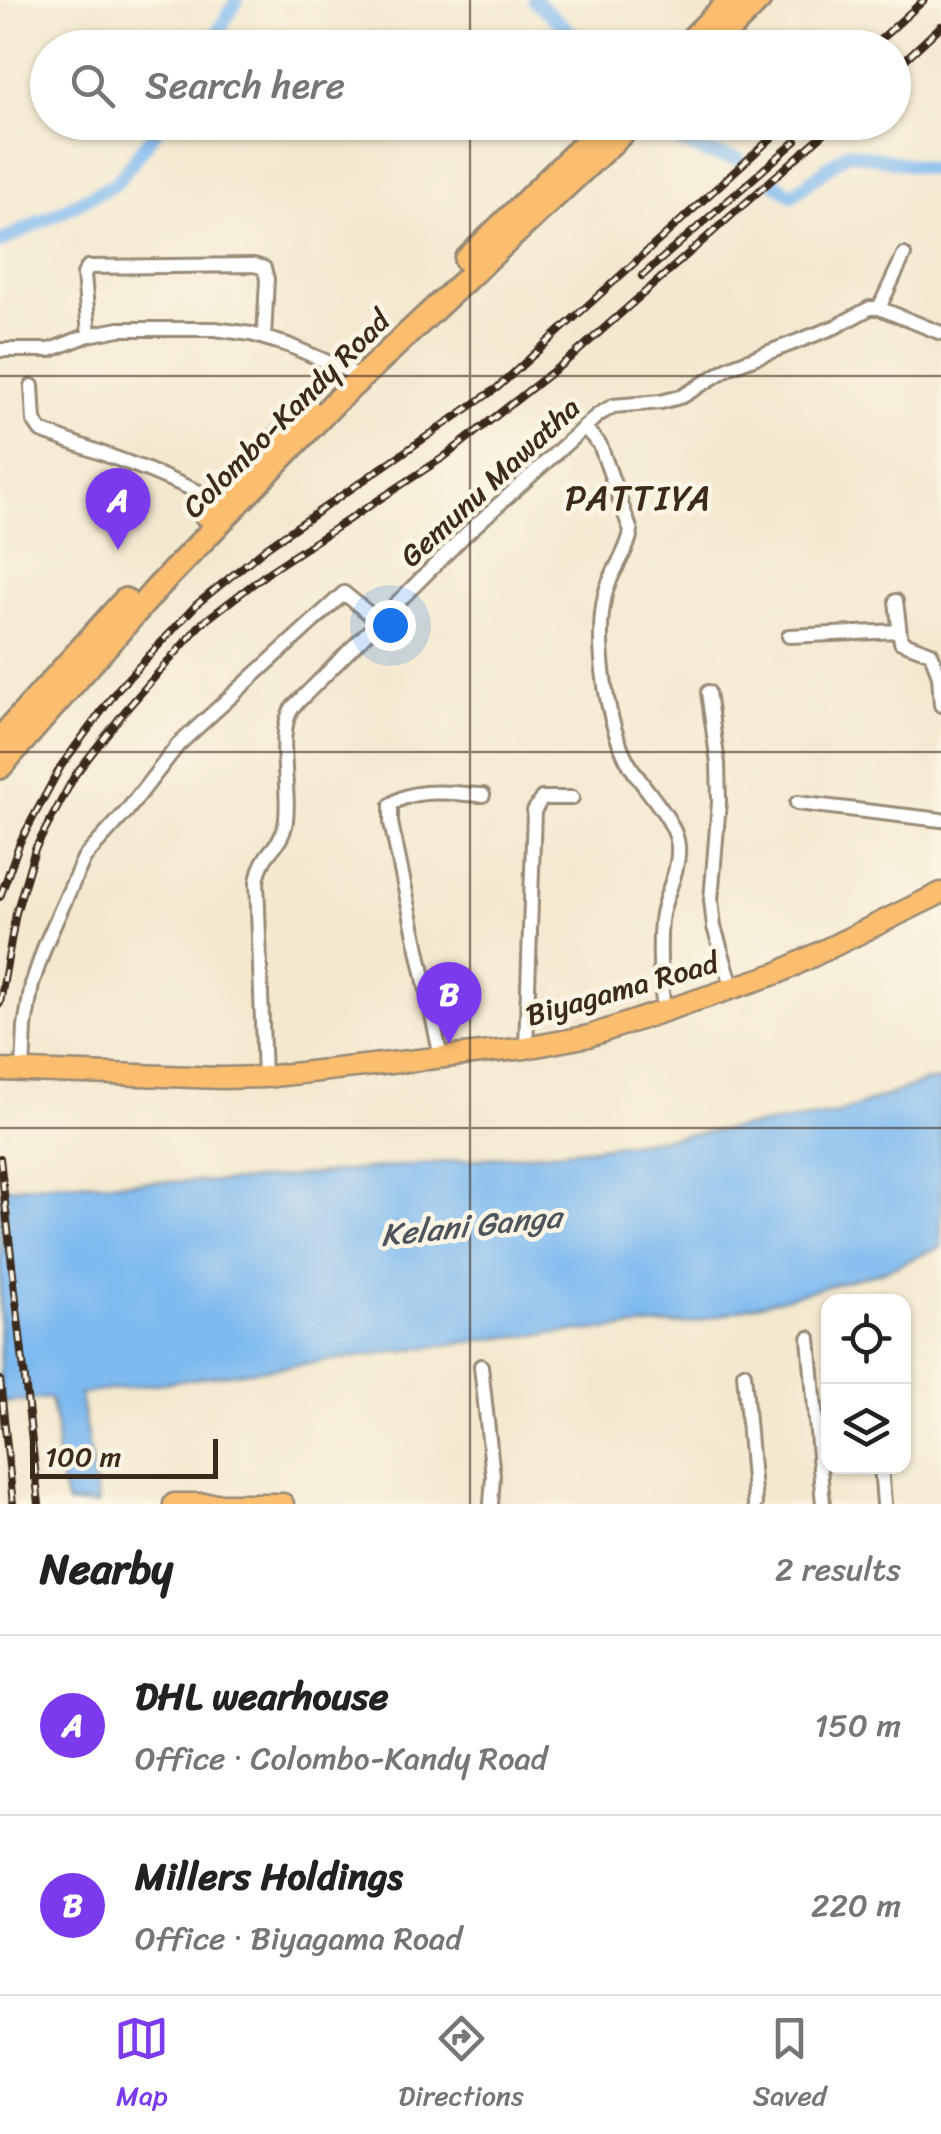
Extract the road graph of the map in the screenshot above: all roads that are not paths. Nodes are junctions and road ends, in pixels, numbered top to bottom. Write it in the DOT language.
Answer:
graph roads {
  1 [pos="731,0"];
  2 [pos="759,0"];
  3 [pos="701,30"];
  4 [pos="729,30"];
  5 [pos="589,140"];
  6 [pos="615,140"];
  7 [pos="904,256"];
  8 [pos="879,308"];
  9 [pos="941,332"];
  10 [pos="89,335"];
  11 [pos="264,338"];
  12 [pos="0,350"];
  13 [pos="351,372"];
  14 [pos="32,386"];
  15 [pos="584,427"];
  16 [pos="218,500"];
  17 [pos="896,602"];
  18 [pos="378,620"];
  19 [pos="899,631"];
  20 [pos="789,636"];
  21 [pos="708,692"];
  22 [pos="941,704"];
  23 [pos="16,721"];
  24 [pos="0,740"];
  25 [pos="0,766"];
  26 [pos="483,794"];
  27 [pos="572,798"];
  28 [pos="797,803"];
  29 [pos="941,820"];
  30 [pos="941,893"];
  31 [pos="732,989"];
  32 [pos="664,1013"];
  33 [pos="526,1048"];
  34 [pos="441,1057"];
  35 [pos="0,1070"];
  36 [pos="23,1071"];
  37 [pos="264,1077"];
  38 [pos="809,1338"];
  39 [pos="481,1366"];
  40 [pos="744,1374"];
  41 [pos="882,1474"];
  42 [pos="174,1504"];
  43 [pos="230,1504"];
  44 [pos="284,1504"];
  45 [pos="491,1504"];
  46 [pos="755,1504"];
  47 [pos="823,1504"];
  48 [pos="884,1504"];
  1 -- 3 [label="highway"];
  2 -- 4 [label="highway"];
  5 -- 13 [label="highway, Colombo-Kandy Road"];
  6 -- 23 [label="highway, Colombo-Kandy Road"];
  7 -- 8 [label="street"];
  8 -- 9 [label="street"];
  8 -- 15 [label="street, Gemunu Mawatha"];
  10 -- 11 [label="street"];
  10 -- 11 [label="street"];
  10 -- 12 [label="street"];
  11 -- 13 [label="street"];
  13 -- 16 [label="highway, Colombo-Kandy Road"];
  14 -- 16 [label="street"];
  15 -- 18 [label="street, Gemunu Mawatha"];
  15 -- 32 [label="street"];
  16 -- 23 [label="highway, Colombo-Kandy Road"];
  17 -- 19 [label="street"];
  18 -- 36 [label="street"];
  18 -- 37 [label="street, Gemunu Mawatha"];
  19 -- 20 [label="street"];
  19 -- 22 [label="street"];
  21 -- 31 [label="street"];
  23 -- 24 [label="highway, Colombo-Kandy Road"];
  23 -- 25 [label="highway, Colombo-Kandy Road"];
  26 -- 34 [label="street"];
  27 -- 33 [label="street"];
  28 -- 29 [label="street"];
  30 -- 31 [label="main road, Biyagama Road"];
  31 -- 32 [label="main road, Biyagama Road"];
  32 -- 33 [label="main road, Biyagama Road"];
  33 -- 34 [label="main road, Biyagama Road"];
  34 -- 37 [label="main road, Biyagama Road"];
  35 -- 36 [label="main road, Biyagama Road"];
  36 -- 37 [label="main road, Biyagama Road"];
  38 -- 47 [label="street"];
  39 -- 45 [label="street"];
  40 -- 46 [label="street"];
  41 -- 48 [label="street"];
  42 -- 43 [label="main road"];
  43 -- 44 [label="main road"];
}
